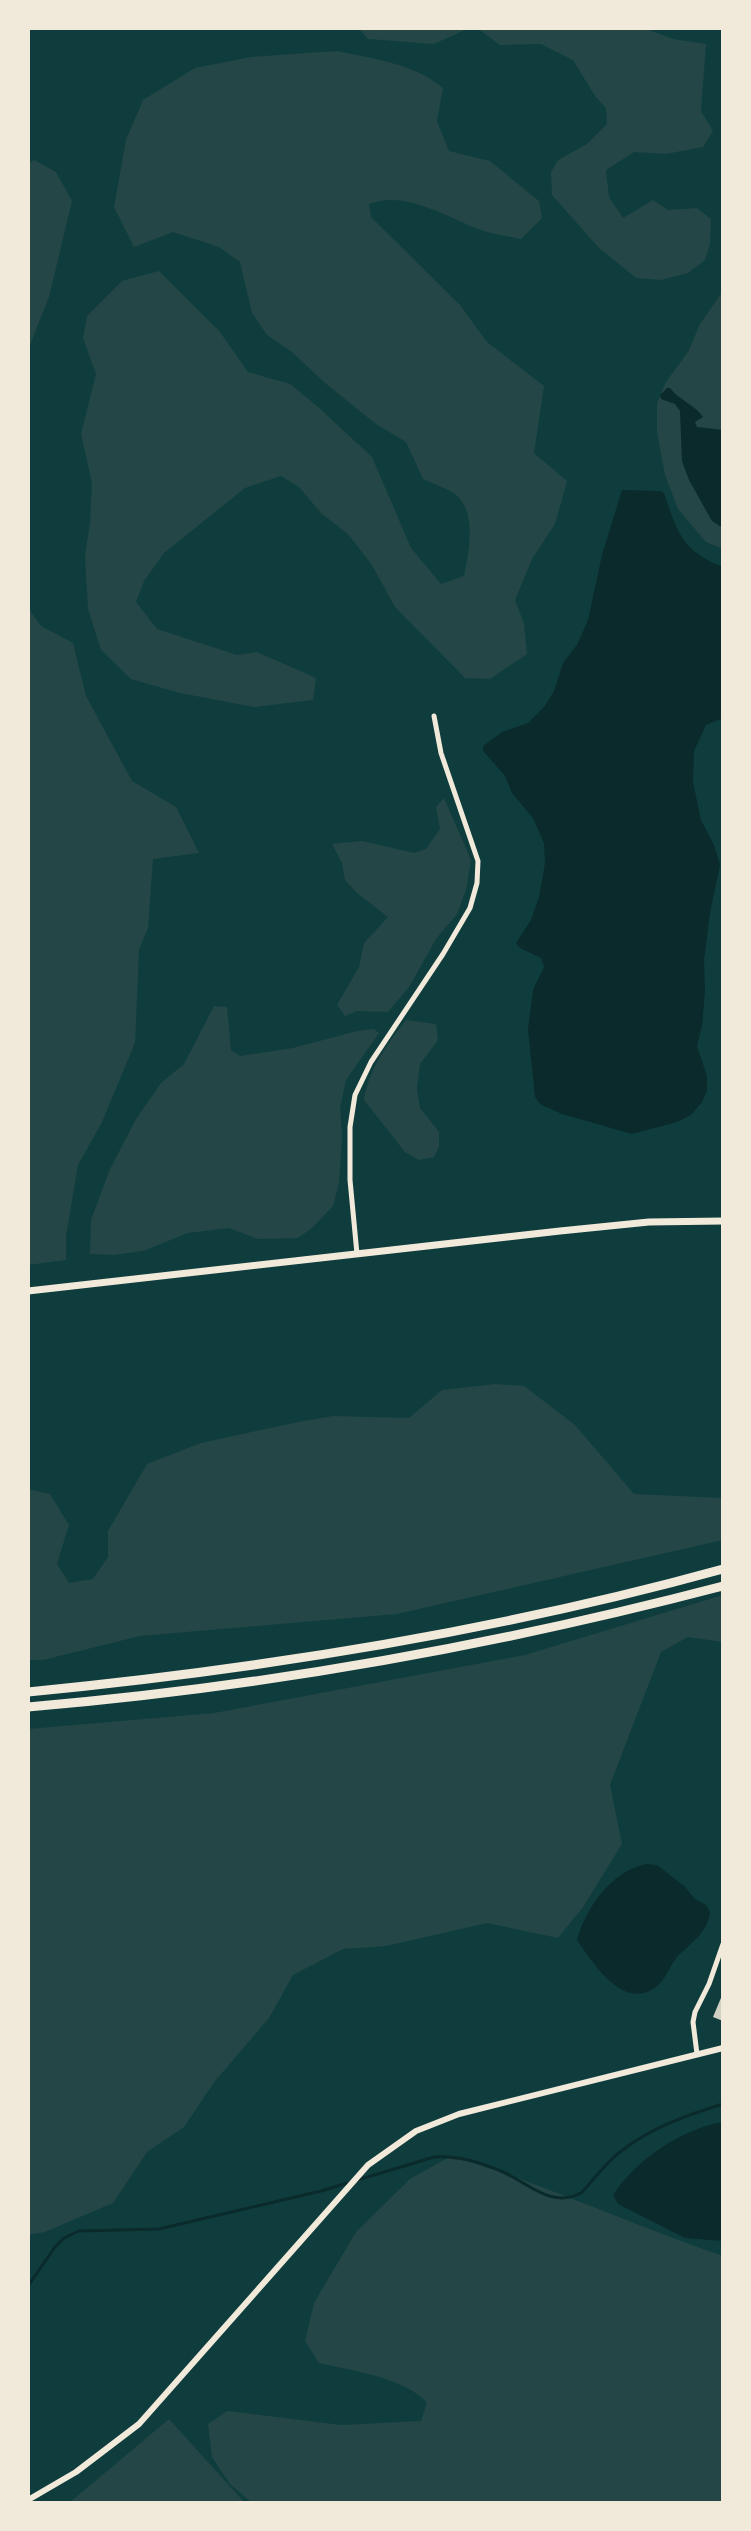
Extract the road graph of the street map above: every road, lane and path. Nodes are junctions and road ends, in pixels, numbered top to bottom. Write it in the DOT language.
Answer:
graph roads {
  1 [pos="434,716"];
  2 [pos="723,1221"];
  3 [pos="358,1255"];
  4 [pos="28,1291"];
  5 [pos="723,1569"];
  6 [pos="723,1586"];
  7 [pos="28,1692"];
  8 [pos="28,1707"];
  9 [pos="723,1944"];
  10 [pos="723,2048"];
  11 [pos="697,2054"];
  12 [pos="28,2500"];
  1 -- 3 [label="street"];
  2 -- 3 [label="main road"];
  3 -- 4 [label="main road"];
  5 -- 7 [label="highway"];
  6 -- 8 [label="highway"];
  9 -- 11 [label="street"];
  10 -- 11 [label="street"];
  11 -- 12 [label="street"];
}
